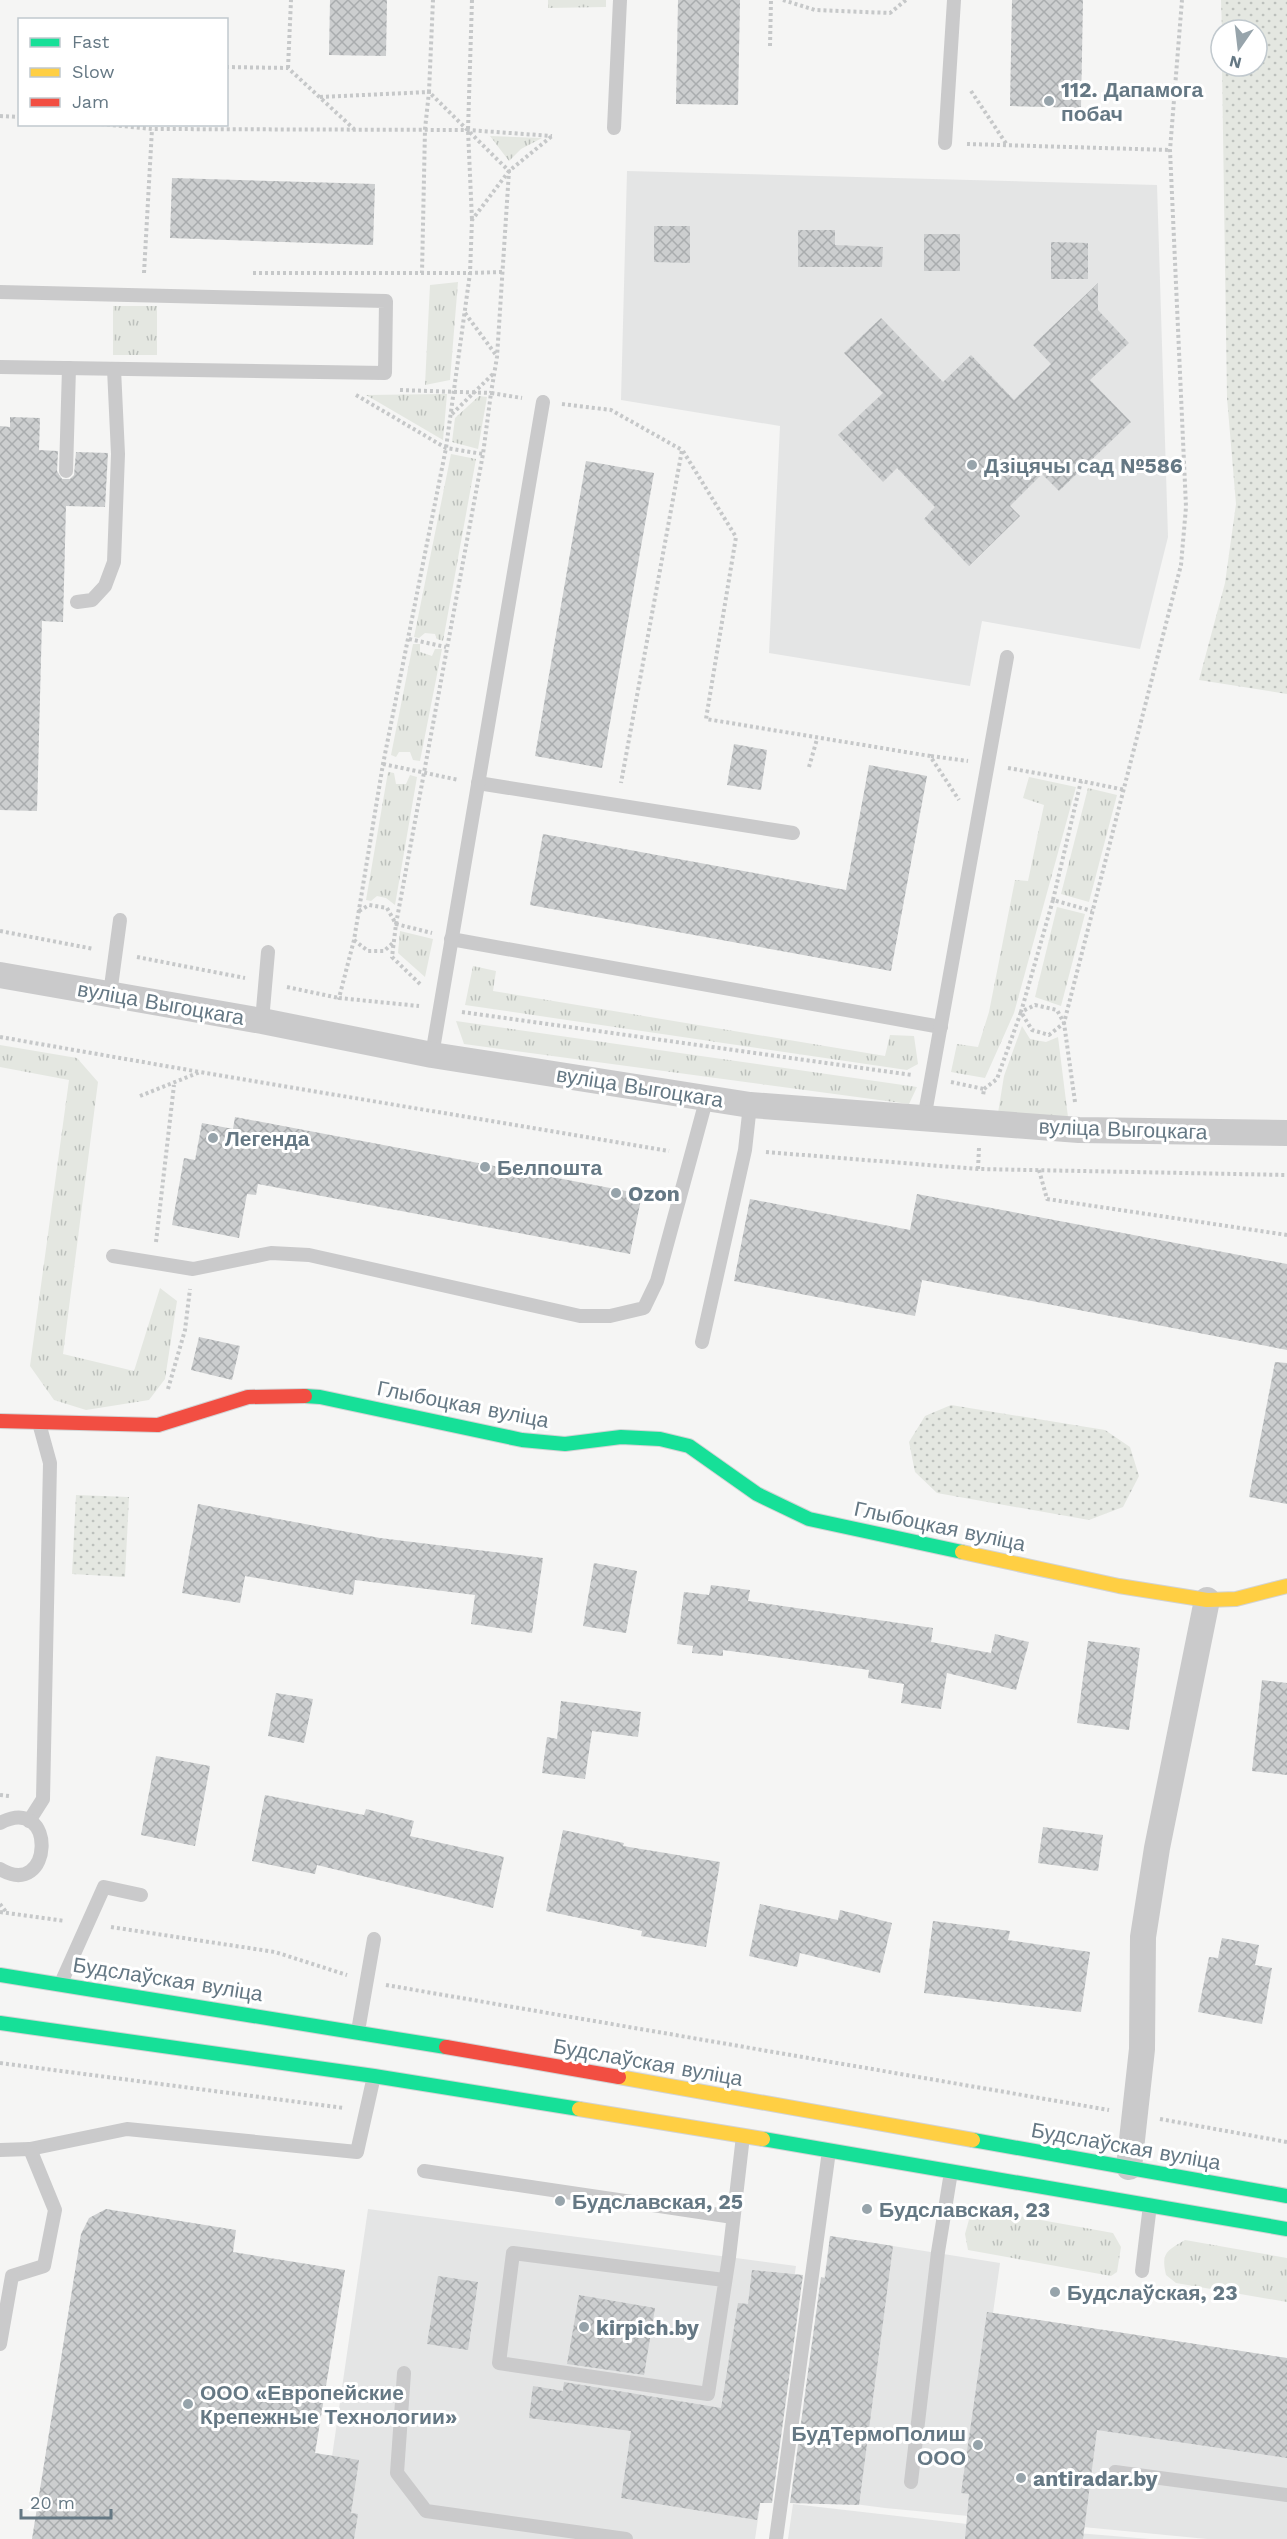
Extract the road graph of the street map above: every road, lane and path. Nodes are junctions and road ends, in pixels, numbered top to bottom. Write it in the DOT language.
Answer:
graph roads {
  1 [pos="291,0"];
  2 [pos="433,0"];
  3 [pos="472,0"];
  4 [pos="620,0"];
  5 [pos="771,0"];
  6 [pos="783,0"];
  7 [pos="906,0"];
  8 [pos="954,0"];
  9 [pos="1182,0"];
  10 [pos="770,46"];
  11 [pos="228,67"];
  12 [pos="288,68"];
  13 [pos="949,78"];
  14 [pos="429,92"];
  15 [pos="320,97"];
  16 [pos="0,116"];
  17 [pos="18,117"];
  18 [pos="121,126"];
  19 [pos="614,128"];
  20 [pos="152,129"];
  21 [pos="355,129"];
  22 [pos="425,129"];
  23 [pos="468,130"];
  24 [pos="945,143"];
  25 [pos="1007,145"];
  26 [pos="1170,150"];
  27 [pos="509,171"];
  28 [pos="472,220"];
  29 [pos="502,272"];
  30 [pos="133,273"];
  31 [pos="144,273"];
  32 [pos="156,273"];
  33 [pos="248,273"];
  34 [pos="422,273"];
  35 [pos="470,273"];
  36 [pos="0,292"];
  37 [pos="465,312"];
  38 [pos="497,357"];
  39 [pos="0,366"];
  40 [pos="69,368"];
  41 [pos="114,369"];
  42 [pos="316,372"];
  43 [pos="494,374"];
  44 [pos="390,390"];
  45 [pos="455,390"];
  46 [pos="477,391"];
  47 [pos="543,402"];
  48 [pos="452,415"];
  49 [pos="446,448"];
  50 [pos="682,450"];
  51 [pos="483,454"];
  52 [pos="66,471"];
  53 [pos="77,602"];
  54 [pos="409,639"];
  55 [pos="446,647"];
  56 [pos="1007,657"];
  57 [pos="817,739"];
  58 [pos="383,764"];
  59 [pos="809,767"];
  60 [pos="478,783"];
  61 [pos="1125,790"];
  62 [pos="957,812"];
  63 [pos="793,833"];
  64 [pos="1053,900"];
  65 [pos="358,911"];
  66 [pos="1092,911"];
  67 [pos="120,920"];
  68 [pos="0,931"];
  69 [pos="451,939"];
  70 [pos="354,940"];
  71 [pos="393,943"];
  72 [pos="116,952"];
  73 [pos="268,952"];
  74 [pos="0,975"];
  75 [pos="266,982"];
  76 [pos="110,994"];
  77 [pos="339,998"];
  78 [pos="439,1008"];
  79 [pos="1021,1012"];
  80 [pos="262,1021"];
  81 [pos="1064,1023"];
  82 [pos="941,1026"];
  83 [pos="0,1037"];
  84 [pos="432,1055"];
  85 [pos="200,1072"];
  86 [pos="932,1078"];
  87 [pos="174,1084"];
  88 [pos="984,1089"];
  89 [pos="140,1096"];
  90 [pos="706,1097"];
  91 [pos="750,1105"];
  92 [pos="924,1119"];
  93 [pos="981,1124"];
  94 [pos="1079,1130"];
  95 [pos="1287,1133"];
  96 [pos="745,1150"];
  97 [pos="691,1154"];
  98 [pos="978,1169"];
  99 [pos="1040,1170"];
  100 [pos="1287,1175"];
  101 [pos="1287,1235"];
  102 [pos="113,1256"];
  103 [pos="153,1263"];
  104 [pos="193,1269"];
  105 [pos="702,1342"];
  106 [pos="0,1421"];
  107 [pos="38,1421"];
  108 [pos="158,1425"];
  109 [pos="1287,1586"];
  110 [pos="1207,1600"];
  111 [pos="29,1821"];
  112 [pos="0,1823"];
  113 [pos="0,1869"];
  114 [pos="141,1895"];
  115 [pos="0,1904"];
  116 [pos="0,1912"];
  117 [pos="7,1913"];
  118 [pos="86,1924"];
  119 [pos="374,1939"];
  120 [pos="0,1975"];
  121 [pos="367,1982"];
  122 [pos="61,1983"];
  123 [pos="0,2023"];
  124 [pos="358,2031"];
  125 [pos="0,2063"];
  126 [pos="374,2076"];
  127 [pos="365,2111"];
  128 [pos="1137,2114"];
  129 [pos="743,2136"];
  130 [pos="1287,2142"];
  131 [pos="30,2148"];
  132 [pos="0,2150"];
  133 [pos="829,2151"];
  134 [pos="1129,2167"];
  135 [pos="424,2171"];
  136 [pos="951,2172"];
  137 [pos="1287,2196"];
  138 [pos="1150,2205"];
  139 [pos="734,2217"];
  140 [pos="1287,2229"];
  141 [pos="1142,2271"];
  142 [pos="724,2280"];
  143 [pos="0,2344"];
  144 [pos="404,2373"];
  145 [pos="1115,2472"];
  146 [pos="911,2482"];
  147 [pos="1287,2495"];
  148 [pos="626,2539"];
  149 [pos="776,2539"];
  1 -- 12 [label="path"];
  2 -- 14 [label="path"];
  3 -- 23 [label="path"];
  4 -- 19 [label="lane"];
  5 -- 10 [label="path"];
  6 -- 7 [label="path"];
  8 -- 13 [label="lane"];
  9 -- 26 [label="path"];
  11 -- 12 [label="path"];
  12 -- 15 [label="path"];
  13 -- 24 [label="lane"];
  13 -- 25 [label="path"];
  14 -- 15 [label="path"];
  14 -- 22 [label="path"];
  14 -- 23 [label="path"];
  15 -- 21 [label="path"];
  16 -- 17 [label="path"];
  18 -- 20 [label="path"];
  20 -- 21 [label="path"];
  20 -- 31 [label="path"];
  21 -- 22 [label="path"];
  22 -- 23 [label="path"];
  22 -- 34 [label="path"];
  23 -- 27 [label="path"];
  23 -- 27 [label="path"];
  23 -- 28 [label="path"];
  24 -- 25 [label="path"];
  25 -- 26 [label="path"];
  26 -- 61 [label="path"];
  27 -- 28 [label="path"];
  27 -- 29 [label="path"];
  28 -- 35 [label="path"];
  29 -- 35 [label="path"];
  29 -- 38 [label="path"];
  30 -- 31 [label="path"];
  31 -- 32 [label="path"];
  33 -- 34 [label="path"];
  34 -- 35 [label="path"];
  35 -- 37 [label="path"];
  36 -- 42 [label="lane"];
  37 -- 38 [label="path"];
  37 -- 45 [label="path"];
  38 -- 43 [label="path"];
  39 -- 40 [label="lane"];
  40 -- 41 [label="lane"];
  40 -- 52 [label="lane"];
  41 -- 42 [label="lane"];
  41 -- 53 [label="lane"];
  42 -- 49 [label="path"];
  43 -- 46 [label="path"];
  43 -- 46 [label="path"];
  44 -- 45 [label="path"];
  45 -- 46 [label="path"];
  45 -- 48 [label="path"];
  46 -- 48 [label="path"];
  47 -- 60 [label="lane"];
  48 -- 49 [label="path"];
  49 -- 51 [label="path"];
  49 -- 54 [label="path"];
  50 -- 57 [label="path"];
  54 -- 55 [label="path"];
  54 -- 58 [label="path"];
  56 -- 82 [label="lane"];
  57 -- 59 [label="path"];
  57 -- 62 [label="path"];
  58 -- 60 [label="path"];
  58 -- 65 [label="path"];
  60 -- 63 [label="lane"];
  60 -- 69 [label="lane"];
  61 -- 64 [label="path"];
  61 -- 66 [label="path"];
  64 -- 66 [label="path"];
  64 -- 79 [label="path"];
  65 -- 69 [label="path"];
  65 -- 70 [label="path"];
  66 -- 81 [label="path"];
  67 -- 72 [label="lane"];
  68 -- 72 [label="path"];
  69 -- 78 [label="lane"];
  69 -- 82 [label="lane"];
  70 -- 71 [label="path"];
  70 -- 77 [label="path"];
  72 -- 75 [label="path"];
  72 -- 76 [label="lane"];
  73 -- 75 [label="lane"];
  74 -- 76 [label="street, вуліца Выгоцкага"];
  75 -- 77 [label="path"];
  75 -- 80 [label="lane"];
  76 -- 80 [label="street, вуліца Выгоцкага"];
  77 -- 78 [label="path"];
  78 -- 84 [label="lane"];
  78 -- 86 [label="path"];
  79 -- 81 [label="path"];
  79 -- 81 [label="path"];
  79 -- 88 [label="path"];
  80 -- 84 [label="street, вуліца Выгоцкага"];
  81 -- 94 [label="path"];
  82 -- 86 [label="lane"];
  83 -- 85 [label="path"];
  84 -- 90 [label="street, вуліца Выгоцкага"];
  85 -- 87 [label="path"];
  85 -- 97 [label="path"];
  86 -- 88 [label="path"];
  86 -- 92 [label="lane"];
  87 -- 89 [label="path"];
  87 -- 103 [label="path"];
  88 -- 93 [label="path"];
  90 -- 91 [label="street, вуліца Выгоцкага"];
  90 -- 97 [label="lane"];
  91 -- 92 [label="street, вуліца Выгоцкага"];
  91 -- 96 [label="lane"];
  92 -- 93 [label="street, вуліца Выгоцкага"];
  93 -- 94 [label="street, вуліца Выгоцкага"];
  93 -- 98 [label="path"];
  94 -- 95 [label="street, вуліца Выгоцкага"];
  96 -- 98 [label="path"];
  96 -- 105 [label="lane"];
  97 -- 104 [label="lane"];
  98 -- 99 [label="path"];
  99 -- 100 [label="path"];
  99 -- 101 [label="path"];
  102 -- 103 [label="lane"];
  103 -- 104 [label="lane"];
  104 -- 108 [label="path"];
  106 -- 107 [label="main road, Глыбоцкая вуліца"];
  107 -- 108 [label="main road, Глыбоцкая вуліца"];
  107 -- 111 [label="lane"];
  108 -- 110 [label="main road, Глыбоцкая вуліца"];
  109 -- 110 [label="main road, Глыбоцкая вуліца"];
  110 -- 128 [label="street"];
  111 -- 112 [label="lane"];
  111 -- 113 [label="lane"];
  114 -- 118 [label="lane"];
  115 -- 117 [label="path"];
  116 -- 117 [label="path"];
  117 -- 118 [label="path"];
  118 -- 121 [label="path"];
  118 -- 122 [label="lane"];
  119 -- 121 [label="lane"];
  120 -- 122 [label="main road, Будслаўская вуліца"];
  121 -- 124 [label="lane"];
  121 -- 128 [label="path"];
  122 -- 124 [label="main road, Будслаўская вуліца"];
  123 -- 126 [label="main road"];
  124 -- 134 [label="main road, Будслаўская вуліца"];
  125 -- 127 [label="path"];
  126 -- 127 [label="lane"];
  126 -- 129 [label="main road"];
  127 -- 131 [label="lane"];
  128 -- 130 [label="path"];
  128 -- 134 [label="street"];
  129 -- 133 [label="main road"];
  129 -- 139 [label="lane"];
  131 -- 132 [label="lane"];
  131 -- 143 [label="lane"];
  133 -- 136 [label="main road"];
  133 -- 149 [label="lane"];
  134 -- 137 [label="main road, Будслаўская вуліца"];
  135 -- 139 [label="lane"];
  136 -- 138 [label="main road"];
  136 -- 146 [label="lane"];
  138 -- 140 [label="main road"];
  138 -- 141 [label="lane"];
  139 -- 142 [label="lane"];
  142 -- 142 [label="lane"];
  144 -- 148 [label="lane"];
  145 -- 147 [label="lane"];
}
